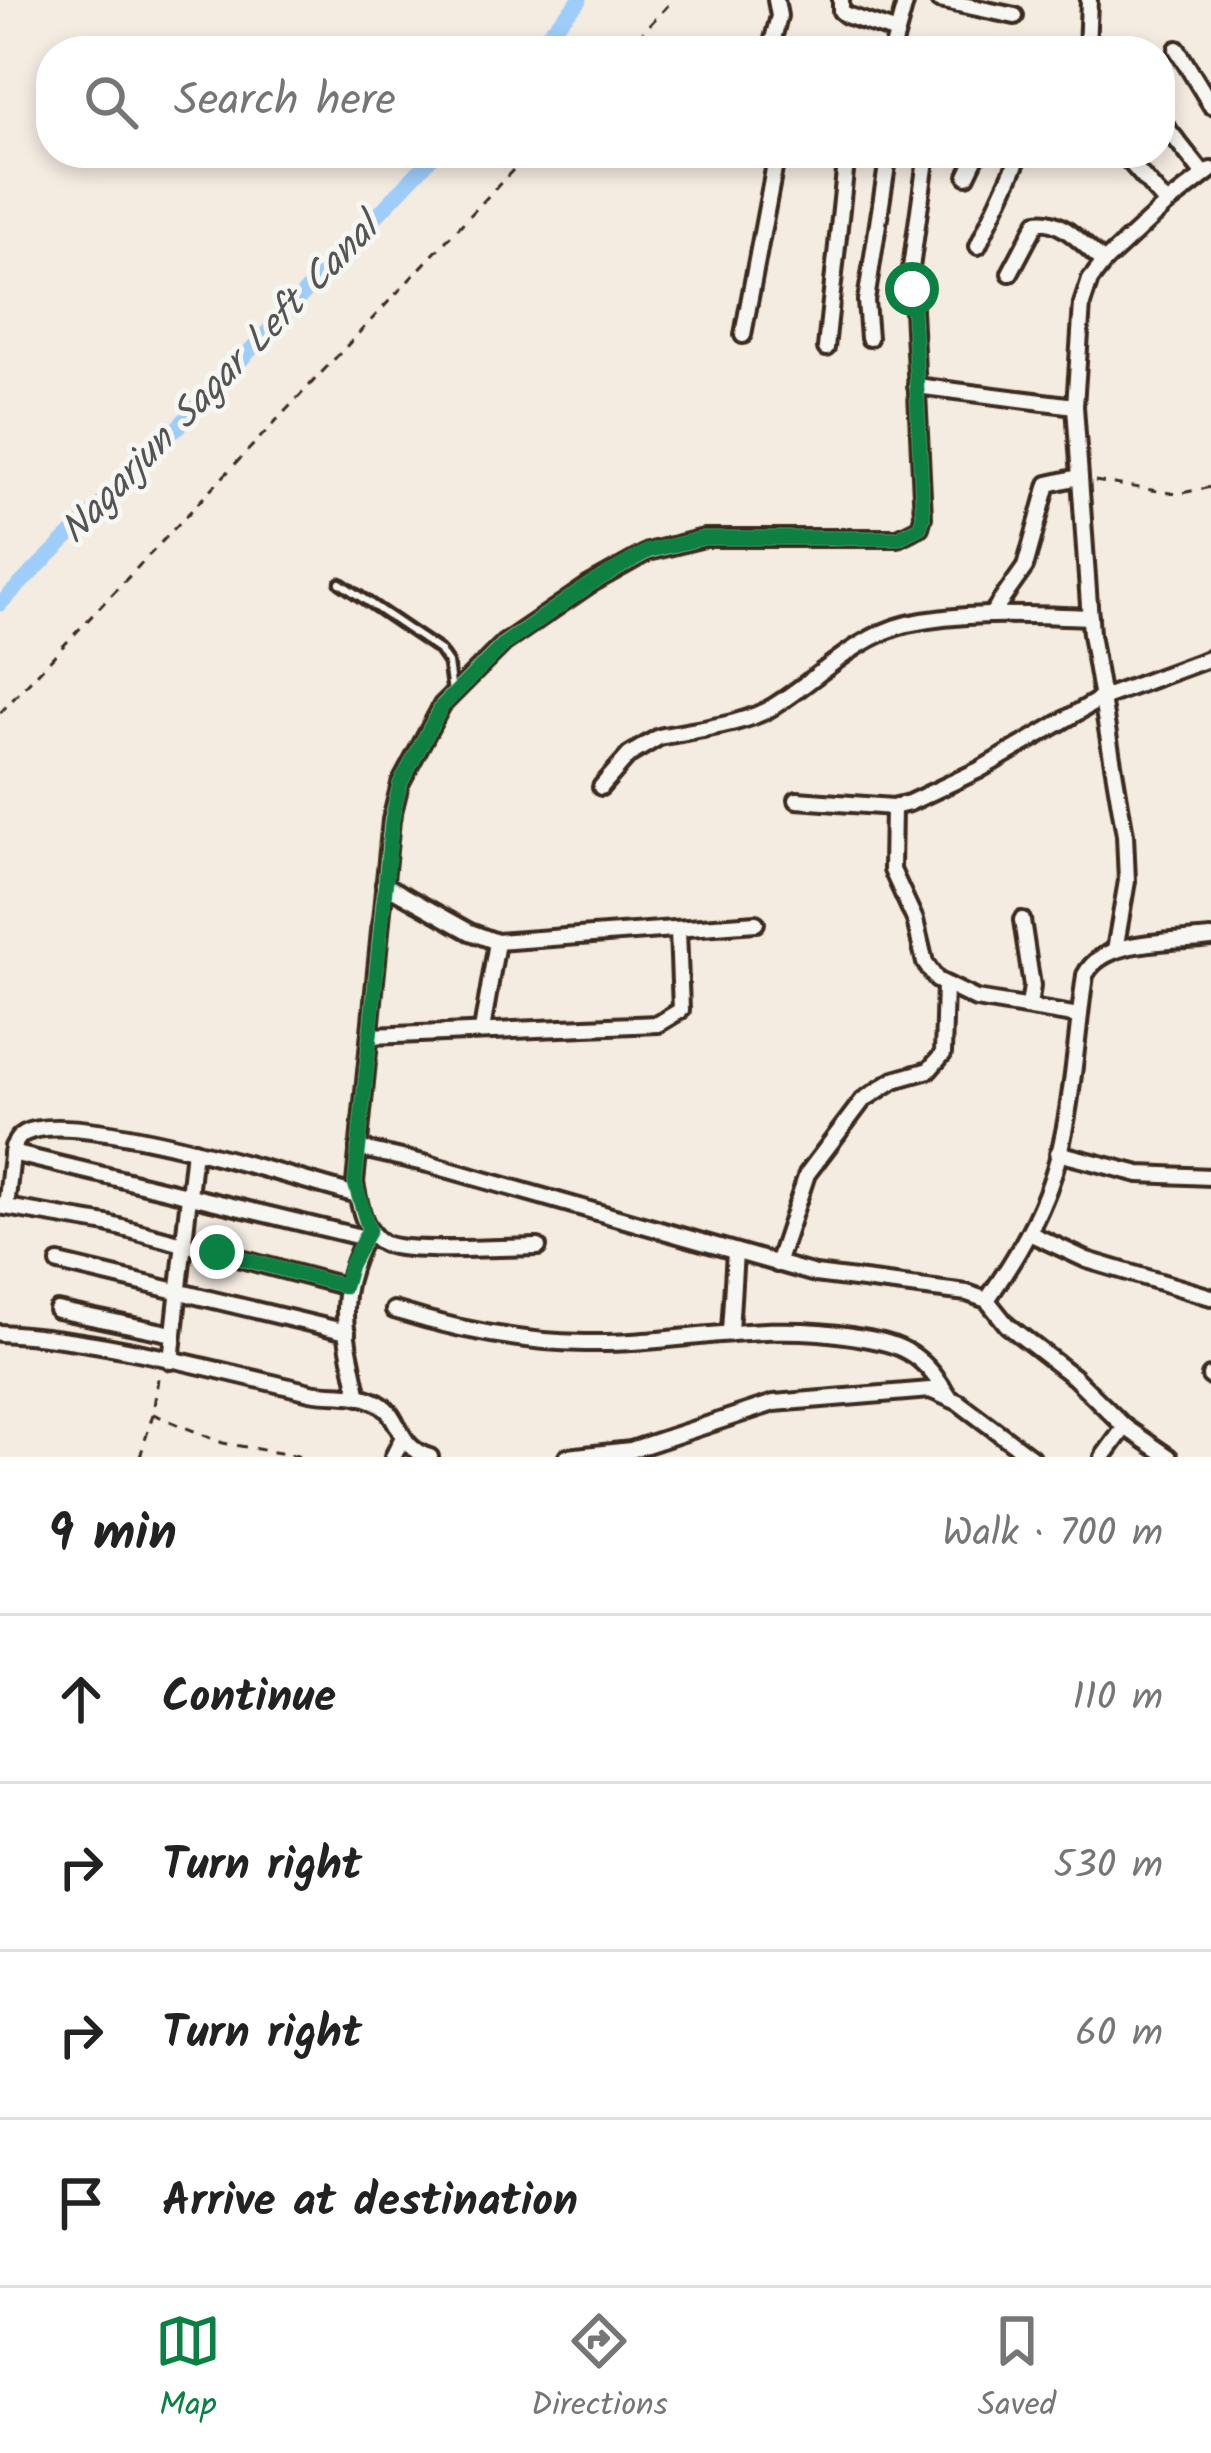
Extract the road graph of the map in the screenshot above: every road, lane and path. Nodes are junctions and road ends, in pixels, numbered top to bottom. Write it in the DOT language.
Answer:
graph roads {
  1 [pos="673,0"];
  2 [pos="776,0"];
  3 [pos="841,0"];
  4 [pos="906,0"];
  5 [pos="939,0"];
  6 [pos="1089,0"];
  7 [pos="1015,16"];
  8 [pos="897,32"];
  9 [pos="639,36"];
  10 [pos="773,36"];
  11 [pos="896,36"];
  12 [pos="1088,36"];
  13 [pos="1178,49"];
  14 [pos="1211,105"];
  15 [pos="1175,136"];
  16 [pos="515,168"];
  17 [pos="774,168"];
  18 [pos="845,168"];
  19 [pos="887,168"];
  20 [pos="924,168"];
  21 [pos="971,168"];
  22 [pos="1014,168"];
  23 [pos="1135,168"];
  24 [pos="1208,172"];
  25 [pos="967,176"];
  26 [pos="1167,204"];
  27 [pos="978,246"];
  28 [pos="1104,262"];
  29 [pos="1010,273"];
  30 [pos="743,335"];
  31 [pos="869,338"];
  32 [pos="826,348"];
  33 [pos="916,386"];
  34 [pos="1075,406"];
  35 [pos="1078,477"];
  36 [pos="1211,487"];
  37 [pos="340,583"];
  38 [pos="991,615"];
  39 [pos="1090,617"];
  40 [pos="1211,658"];
  41 [pos="452,696"];
  42 [pos="1102,698"];
  43 [pos="0,713"];
  44 [pos="601,787"];
  45 [pos="797,800"];
  46 [pos="893,807"];
  47 [pos="384,884"];
  48 [pos="1022,920"];
  49 [pos="756,923"];
  50 [pos="678,930"];
  51 [pos="1211,938"];
  52 [pos="497,942"];
  53 [pos="1115,950"];
  54 [pos="945,985"];
  55 [pos="1029,1006"];
  56 [pos="1079,1016"];
  57 [pos="482,1030"];
  58 [pos="371,1036"];
  59 [pos="358,1148"];
  60 [pos="194,1150"];
  61 [pos="12,1153"];
  62 [pos="1058,1154"];
  63 [pos="1211,1177"];
  64 [pos="188,1193"];
  65 [pos="357,1196"];
  66 [pos="3,1207"];
  67 [pos="1029,1233"];
  68 [pos="367,1234"];
  69 [pos="181,1242"];
  70 [pos="538,1247"];
  71 [pos="735,1252"];
  72 [pos="59,1264"];
  73 [pos="777,1264"];
  74 [pos="344,1286"];
  75 [pos="177,1290"];
  76 [pos="1211,1298"];
  77 [pos="987,1300"];
  78 [pos="56,1310"];
  79 [pos="394,1310"];
  80 [pos="730,1331"];
  81 [pos="347,1332"];
  82 [pos="0,1334"];
  83 [pos="173,1334"];
  84 [pos="166,1360"];
  85 [pos="359,1396"];
  86 [pos="949,1396"];
  87 [pos="153,1414"];
  88 [pos="1125,1426"];
  89 [pos="402,1439"];
  90 [pos="140,1457"];
  91 [pos="303,1457"];
  92 [pos="393,1457"];
  93 [pos="430,1457"];
  94 [pos="567,1457"];
  95 [pos="1031,1457"];
  96 [pos="1103,1457"];
  97 [pos="1169,1457"];
  1 -- 9 [label="path"];
  2 -- 10 [label="street"];
  3 -- 8 [label="street"];
  4 -- 8 [label="street"];
  5 -- 7 [label="street"];
  6 -- 12 [label="street"];
  8 -- 11 [label="street"];
  13 -- 14 [label="street"];
  15 -- 24 [label="street"];
  16 -- 43 [label="path"];
  17 -- 30 [label="street"];
  18 -- 32 [label="street"];
  19 -- 31 [label="street"];
  20 -- 33 [label="street"];
  21 -- 25 [label="street"];
  22 -- 27 [label="street"];
  23 -- 26 [label="street"];
  24 -- 26 [label="street"];
  26 -- 28 [label="street"];
  28 -- 29 [label="street"];
  28 -- 34 [label="street"];
  33 -- 34 [label="street"];
  33 -- 41 [label="street"];
  34 -- 35 [label="street"];
  35 -- 36 [label="path"];
  35 -- 38 [label="street"];
  35 -- 39 [label="street"];
  37 -- 41 [label="lane"];
  38 -- 39 [label="street"];
  38 -- 44 [label="street"];
  39 -- 42 [label="street"];
  40 -- 42 [label="street"];
  41 -- 47 [label="street"];
  42 -- 46 [label="street"];
  42 -- 53 [label="street"];
  45 -- 46 [label="street"];
  46 -- 54 [label="street"];
  47 -- 52 [label="street"];
  47 -- 58 [label="street"];
  48 -- 55 [label="street"];
  49 -- 50 [label="street"];
  50 -- 52 [label="street"];
  50 -- 57 [label="street"];
  51 -- 53 [label="street"];
  52 -- 57 [label="street"];
  53 -- 56 [label="street"];
  54 -- 55 [label="street"];
  54 -- 73 [label="street"];
  55 -- 56 [label="street"];
  56 -- 62 [label="street"];
  57 -- 58 [label="street"];
  58 -- 59 [label="street"];
  59 -- 65 [label="street"];
  59 -- 71 [label="street"];
  60 -- 61 [label="street"];
  60 -- 64 [label="street"];
  60 -- 65 [label="street"];
  61 -- 64 [label="street"];
  61 -- 66 [label="street"];
  62 -- 63 [label="street"];
  62 -- 67 [label="street"];
  64 -- 68 [label="street"];
  64 -- 69 [label="street"];
  65 -- 68 [label="street"];
  66 -- 69 [label="street"];
  67 -- 76 [label="street"];
  67 -- 77 [label="street"];
  68 -- 70 [label="street"];
  68 -- 74 [label="street"];
  69 -- 74 [label="street"];
  69 -- 75 [label="street"];
  71 -- 73 [label="street"];
  71 -- 80 [label="street"];
  72 -- 75 [label="street"];
  73 -- 77 [label="street"];
  74 -- 81 [label="street"];
  75 -- 81 [label="street"];
  75 -- 83 [label="street"];
  77 -- 88 [label="street"];
  78 -- 83 [label="street"];
  79 -- 80 [label="street"];
  80 -- 86 [label="street"];
  81 -- 85 [label="street"];
  82 -- 84 [label="street"];
  83 -- 84 [label="street"];
  84 -- 85 [label="street"];
  84 -- 87 [label="path"];
  85 -- 89 [label="street"];
  86 -- 94 [label="street"];
  86 -- 95 [label="street"];
  87 -- 90 [label="path"];
  87 -- 91 [label="path"];
  88 -- 96 [label="street"];
  88 -- 97 [label="street"];
  89 -- 92 [label="street"];
  89 -- 93 [label="street"];
}
